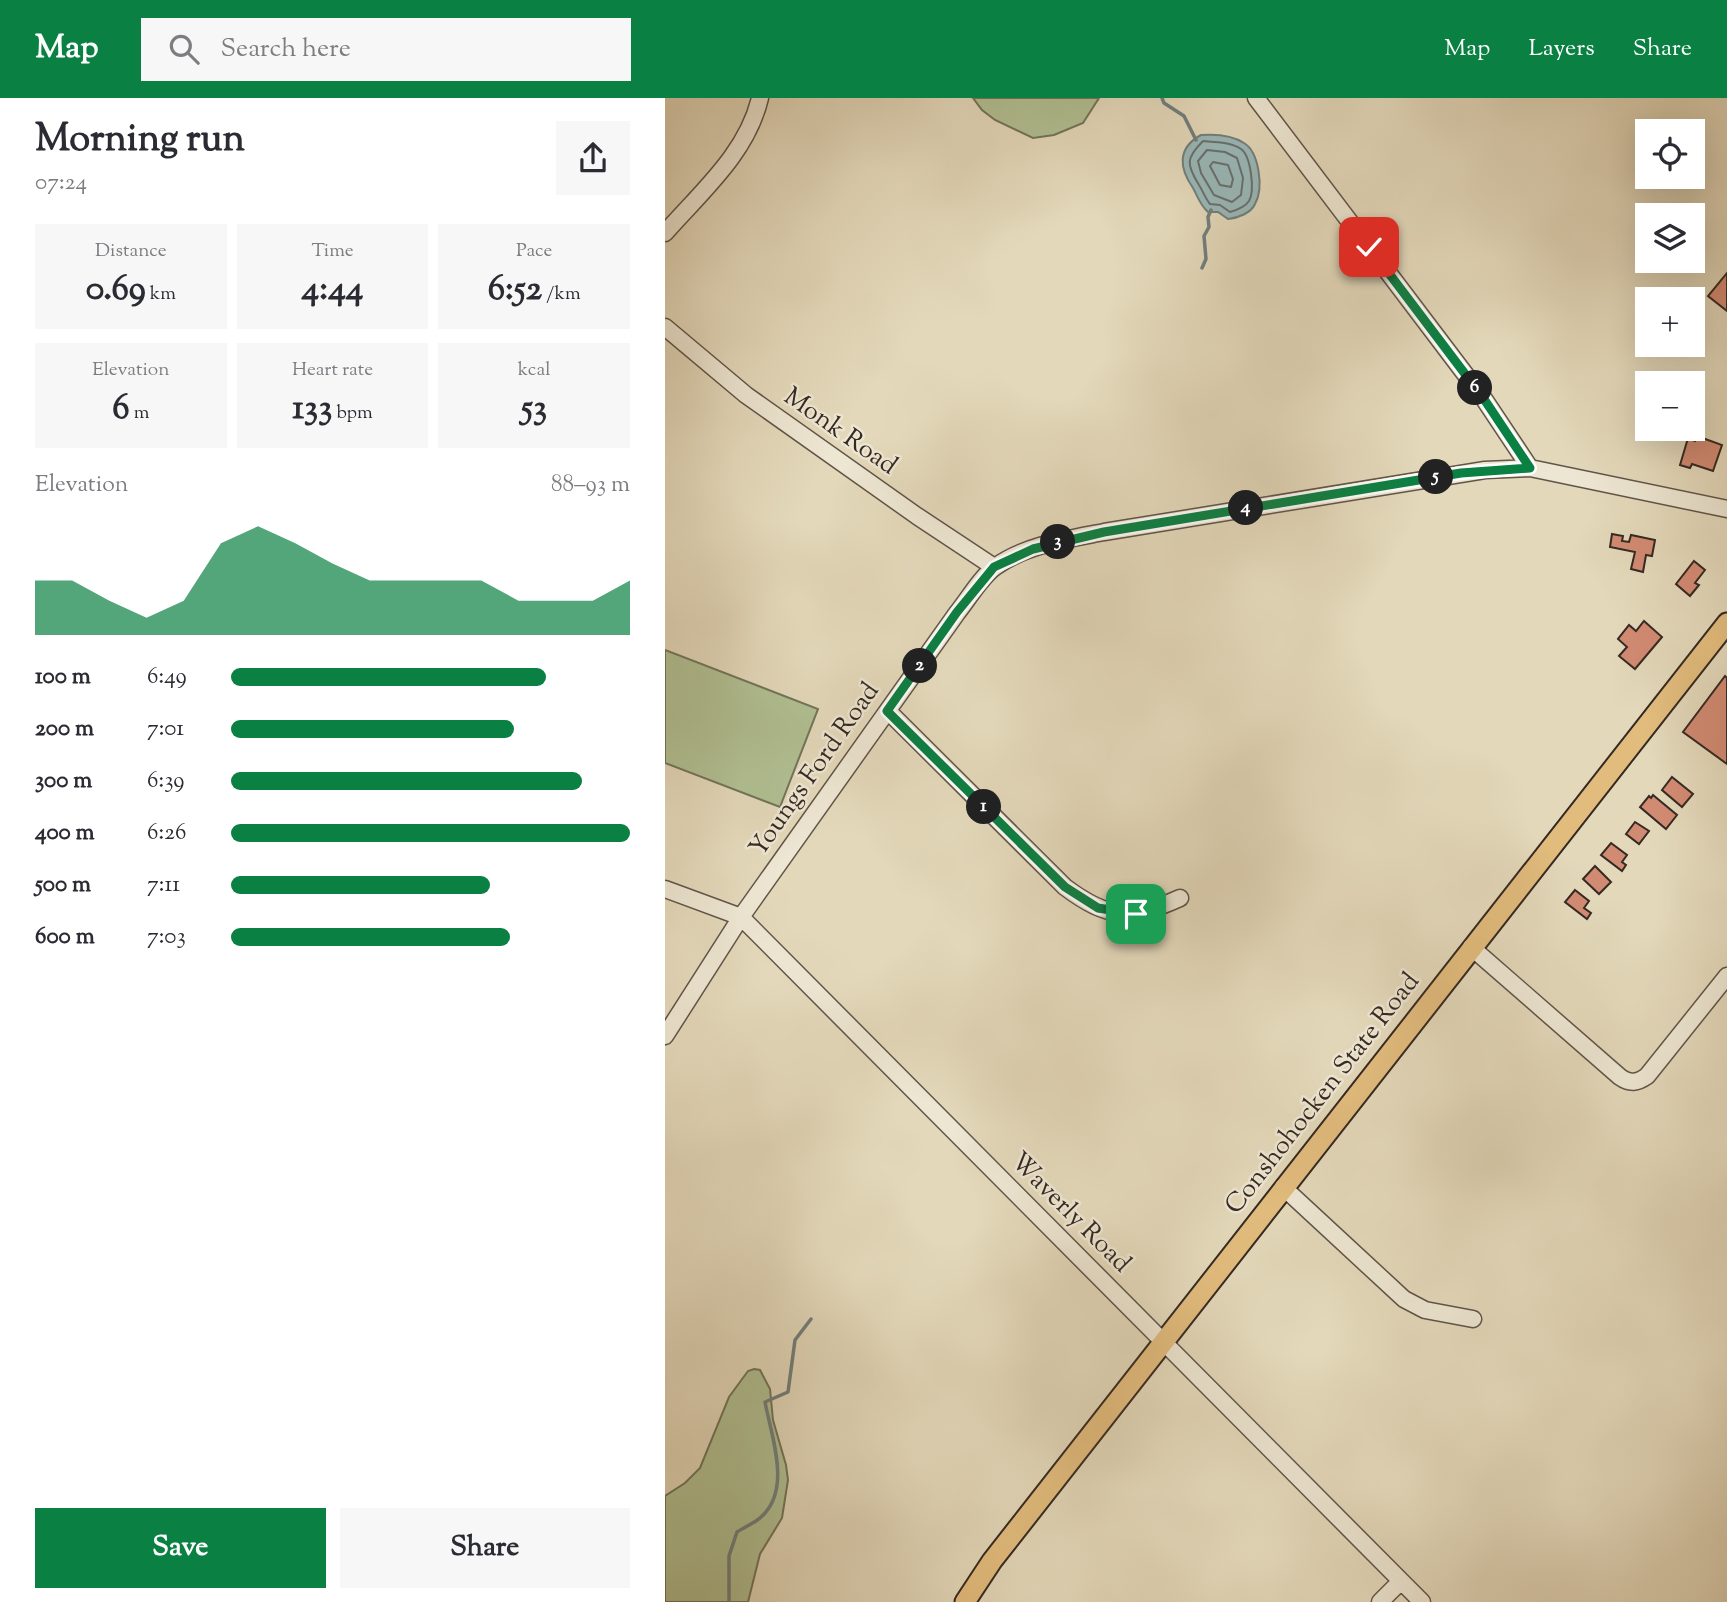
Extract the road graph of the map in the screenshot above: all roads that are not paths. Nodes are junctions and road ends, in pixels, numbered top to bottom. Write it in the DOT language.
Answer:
graph roads {
  1 [pos="760,98"];
  2 [pos="1256,98"];
  3 [pos="665,233"];
  4 [pos="665,327"];
  5 [pos="1530,468"];
  6 [pos="1727,509"];
  7 [pos="994,567"];
  8 [pos="1723,635"];
  9 [pos="887,711"];
  10 [pos="665,889"];
  11 [pos="1180,898"];
  12 [pos="741,917"];
  13 [pos="1471,947"];
  14 [pos="1727,976"];
  15 [pos="665,1036"];
  16 [pos="1283,1187"];
  17 [pos="1473,1319"];
  18 [pos="1163,1342"];
  19 [pos="1401,1581"];
  20 [pos="965,1602"];
  21 [pos="1380,1602"];
  22 [pos="1422,1602"];
  1 -- 3 [label="street"];
  2 -- 5 [label="street"];
  4 -- 7 [label="street, Monk Road"];
  5 -- 6 [label="street, Youngs Ford Road"];
  5 -- 7 [label="street, Youngs Ford Road"];
  7 -- 9 [label="street, Youngs Ford Road"];
  8 -- 13 [label="main road, Conshohocken State Road"];
  9 -- 11 [label="street"];
  9 -- 12 [label="street, Youngs Ford Road"];
  10 -- 12 [label="street, Waverly Road"];
  12 -- 15 [label="street, Youngs Ford Road"];
  12 -- 18 [label="street, Waverly Road"];
  13 -- 14 [label="street"];
  13 -- 16 [label="main road, Conshohocken State Road"];
  16 -- 17 [label="street"];
  16 -- 18 [label="main road, Conshohocken State Road"];
  18 -- 19 [label="street, Waverly Road"];
  18 -- 20 [label="main road, Conshohocken State Road"];
  19 -- 21 [label="street"];
  19 -- 22 [label="street, Waverly Road"];
}
